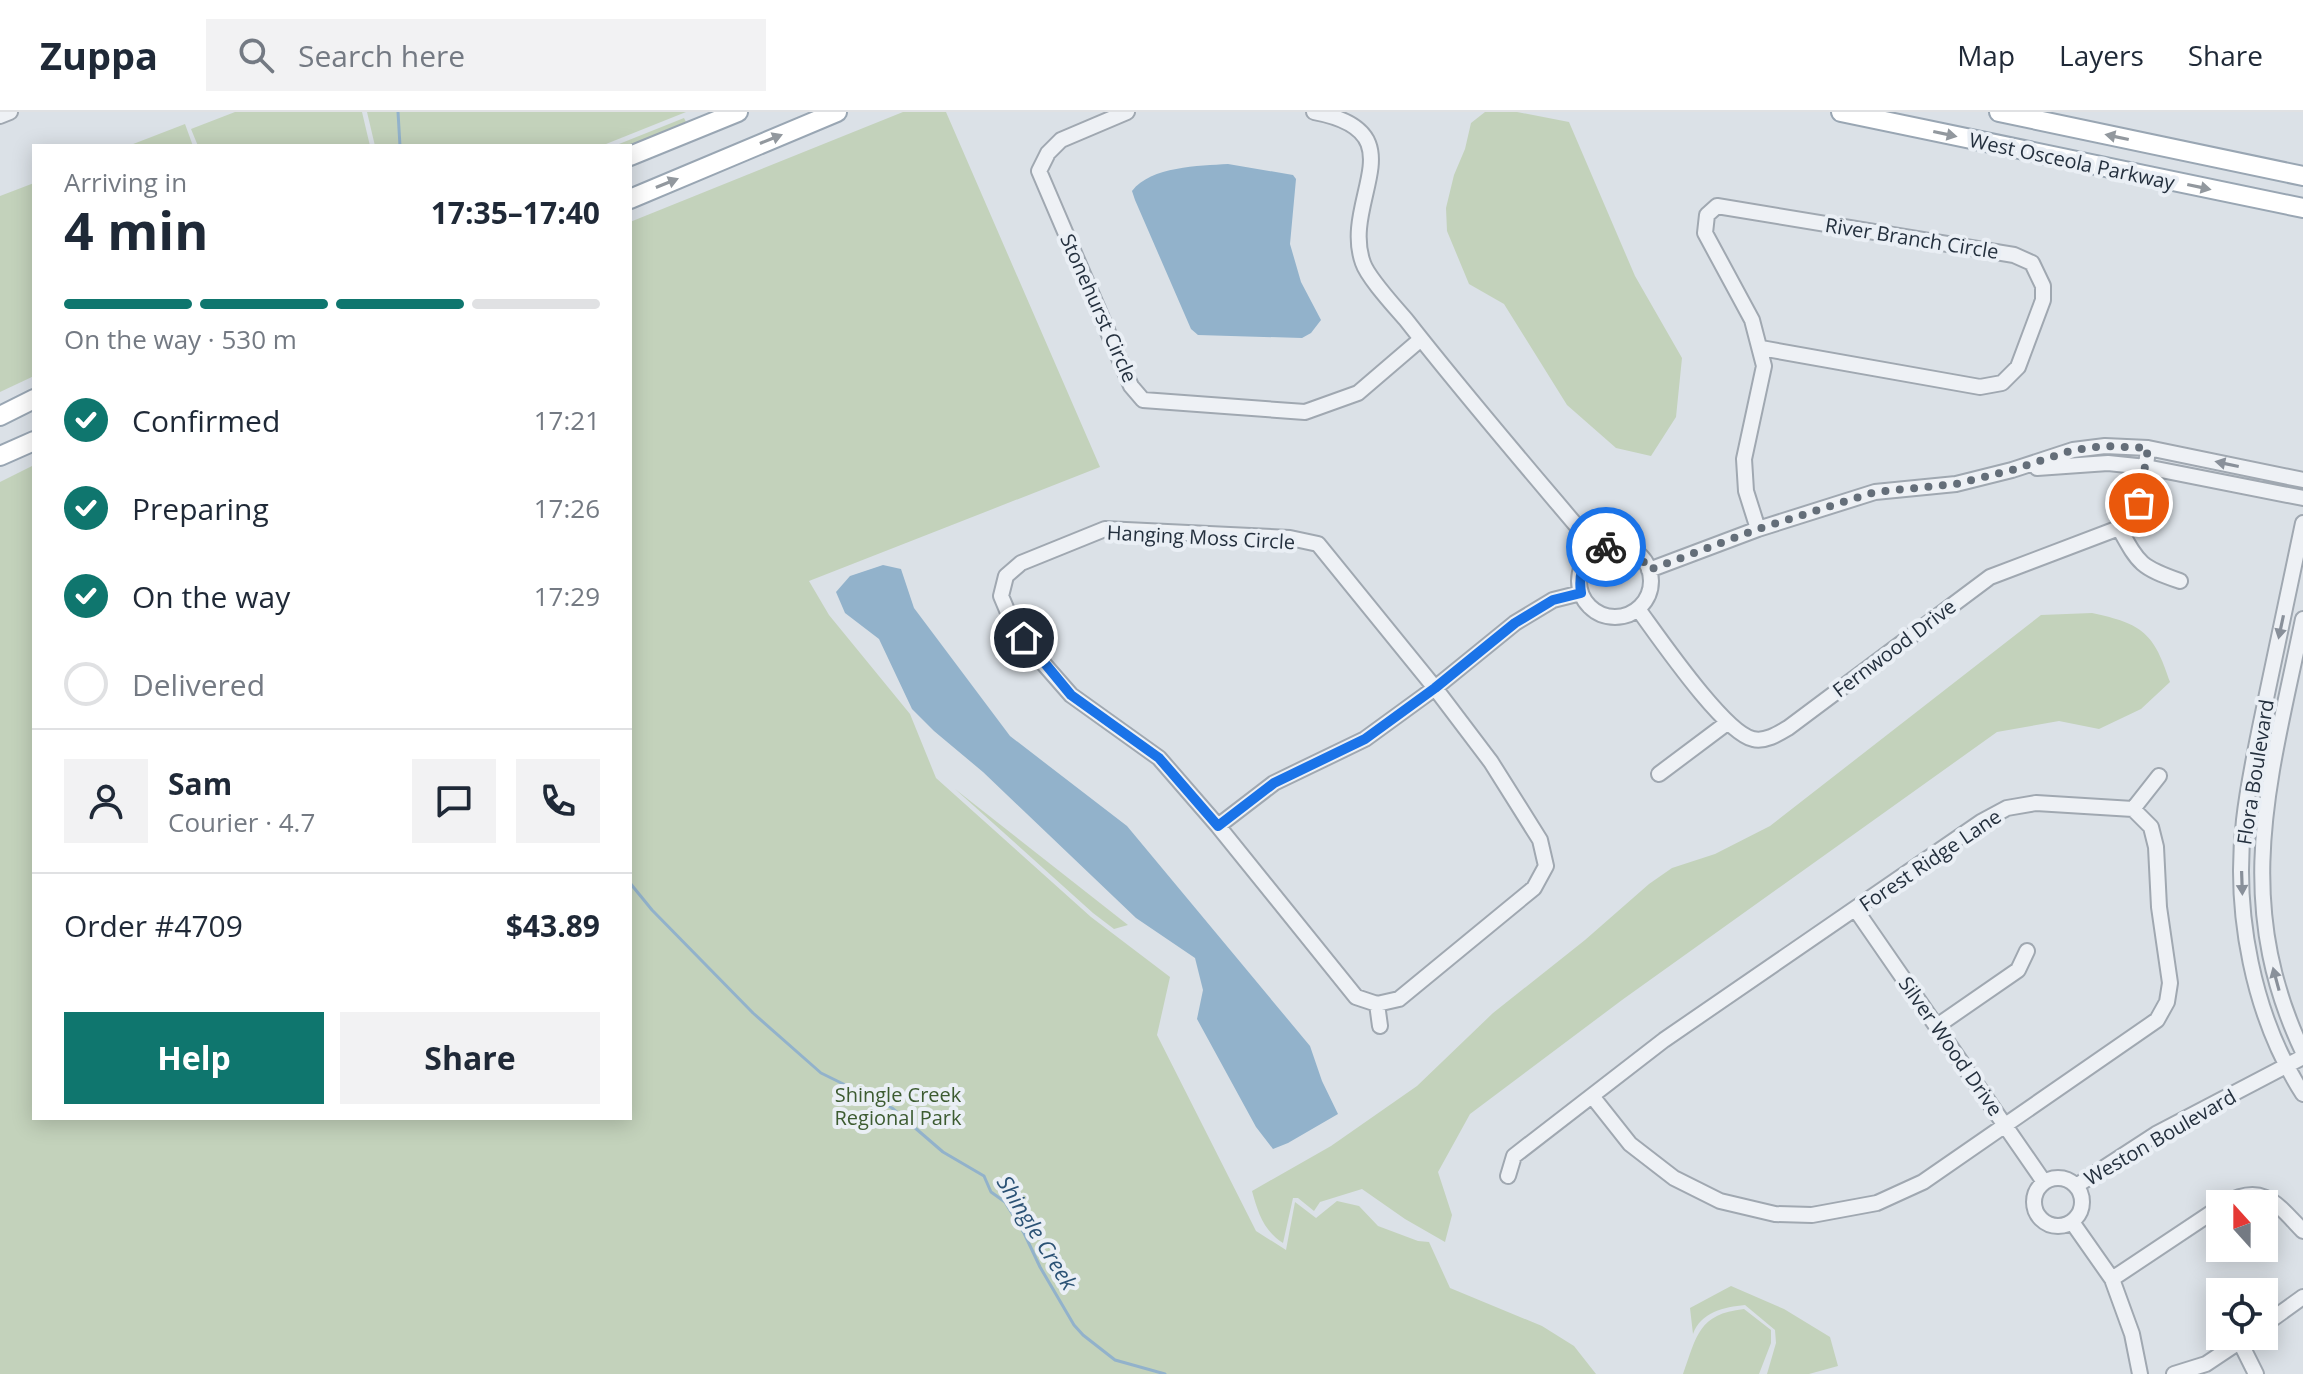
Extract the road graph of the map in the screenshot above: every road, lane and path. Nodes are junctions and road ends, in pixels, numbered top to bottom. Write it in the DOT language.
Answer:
graph roads {
  1 [pos="10,112"];
  2 [pos="738,112"];
  3 [pos="837,112"];
  4 [pos="1127,112"];
  5 [pos="1314,112"];
  6 [pos="1841,112"];
  7 [pos="1999,112"];
  8 [pos="0,116"];
  9 [pos="632,155"];
  10 [pos="2303,176"];
  11 [pos="632,198"];
  12 [pos="2303,208"];
  13 [pos="1421,339"];
  14 [pos="1761,348"];
  15 [pos="32,400"];
  16 [pos="0,416"];
  17 [pos="32,442"];
  18 [pos="2148,448"];
  19 [pos="0,456"];
  20 [pos="2146,467"];
  21 [pos="2012,470"];
  22 [pos="2303,480"];
  23 [pos="2303,498"];
  24 [pos="2303,523"];
  25 [pos="2119,528"];
  26 [pos="1758,529"];
  27 [pos="1597,550"];
  28 [pos="1649,570"];
  29 [pos="2180,581"];
  30 [pos="1581,593"];
  31 [pos="1638,609"];
  32 [pos="2303,619"];
  33 [pos="1435,688"];
  34 [pos="2266,702"];
  35 [pos="2284,713"];
  36 [pos="2262,718"];
  37 [pos="1727,723"];
  38 [pos="1659,774"];
  39 [pos="2159,776"];
  40 [pos="2133,809"];
  41 [pos="1218,826"];
  42 [pos="1856,910"];
  43 [pos="2027,951"];
  44 [pos="1377,1004"];
  45 [pos="1380,1026"];
  46 [pos="1937,1026"];
  47 [pos="2303,1054"];
  48 [pos="2286,1067"];
  49 [pos="2303,1094"];
  50 [pos="1592,1096"];
  51 [pos="2006,1124"];
  52 [pos="1508,1176"];
  53 [pos="2044,1182"];
  54 [pos="2076,1186"];
  55 [pos="2278,1207"];
  56 [pos="2206,1216"];
  57 [pos="2072,1222"];
  58 [pos="2303,1231"];
  59 [pos="2112,1279"];
  60 [pos="2303,1297"];
  61 [pos="2278,1315"];
  62 [pos="2227,1350"];
  63 [pos="2248,1350"];
  64 [pos="2140,1374"];
  65 [pos="2174,1374"];
  66 [pos="2256,1374"];
  1 -- 8 [label="street"];
  2 -- 9 [label="main road"];
  11 -- 3 [label="main road, one-way"];
  4 -- 13 [label="street, Stonehurst Circle"];
  5 -- 13 [label="street"];
  6 -- 12 [label="main road, West Osceola Parkway, one-way"];
  10 -- 7 [label="main road, West Osceola Parkway, one-way"];
  13 -- 27 [label="street"];
  14 -- 14 [label="street, River Branch Circle"];
  14 -- 26 [label="street, River Branch Circle"];
  15 -- 16 [label="main road"];
  17 -- 19 [label="main road"];
  18 -- 20 [label="street"];
  18 -- 21 [label="street"];
  22 -- 18 [label="street, one-way"];
  20 -- 21 [label="street"];
  20 -- 23 [label="street"];
  20 -- 25 [label="street"];
  21 -- 26 [label="street"];
  24 -- 34 [label="street, Flora Boulevard, one-way"];
  25 -- 29 [label="street"];
  25 -- 37 [label="street, Fernwood Drive"];
  26 -- 28 [label="street"];
  27 -- 28 [label="street"];
  27 -- 30 [label="street"];
  28 -- 31 [label="street"];
  30 -- 31 [label="street"];
  30 -- 33 [label="street"];
  31 -- 37 [label="street, Fernwood Drive"];
  32 -- 35 [label="street, Flora Boulevard"];
  33 -- 41 [label="street"];
  33 -- 41 [label="street, Hanging Moss Circle"];
  33 -- 44 [label="street, Hanging Moss Circle"];
  34 -- 35 [label="street"];
  34 -- 36 [label="street, Flora Boulevard"];
  35 -- 36 [label="street"];
  47 -- 35 [label="street, Flora Boulevard, one-way"];
  36 -- 48 [label="street, Flora Boulevard, one-way"];
  37 -- 38 [label="street"];
  39 -- 40 [label="street"];
  40 -- 42 [label="street, Forest Ridge Lane"];
  40 -- 51 [label="street"];
  41 -- 44 [label="street, Hanging Moss Circle"];
  42 -- 46 [label="street, Silver Wood Drive"];
  42 -- 50 [label="street, Forest Ridge Lane"];
  43 -- 46 [label="street"];
  44 -- 45 [label="street"];
  46 -- 51 [label="street, Silver Wood Drive"];
  47 -- 48 [label="street, Flora Boulevard"];
  48 -- 49 [label="street, Flora Boulevard"];
  48 -- 54 [label="street, Weston Boulevard"];
  50 -- 51 [label="street"];
  50 -- 52 [label="street, Forest Ridge Lane"];
  51 -- 53 [label="street, Silver Wood Drive"];
  53 -- 54 [label="street"];
  53 -- 57 [label="street"];
  54 -- 57 [label="street"];
  55 -- 58 [label="street"];
  56 -- 59 [label="street"];
  57 -- 59 [label="street"];
  59 -- 64 [label="street"];
  60 -- 61 [label="street"];
  62 -- 65 [label="street"];
  63 -- 66 [label="street"];
}
